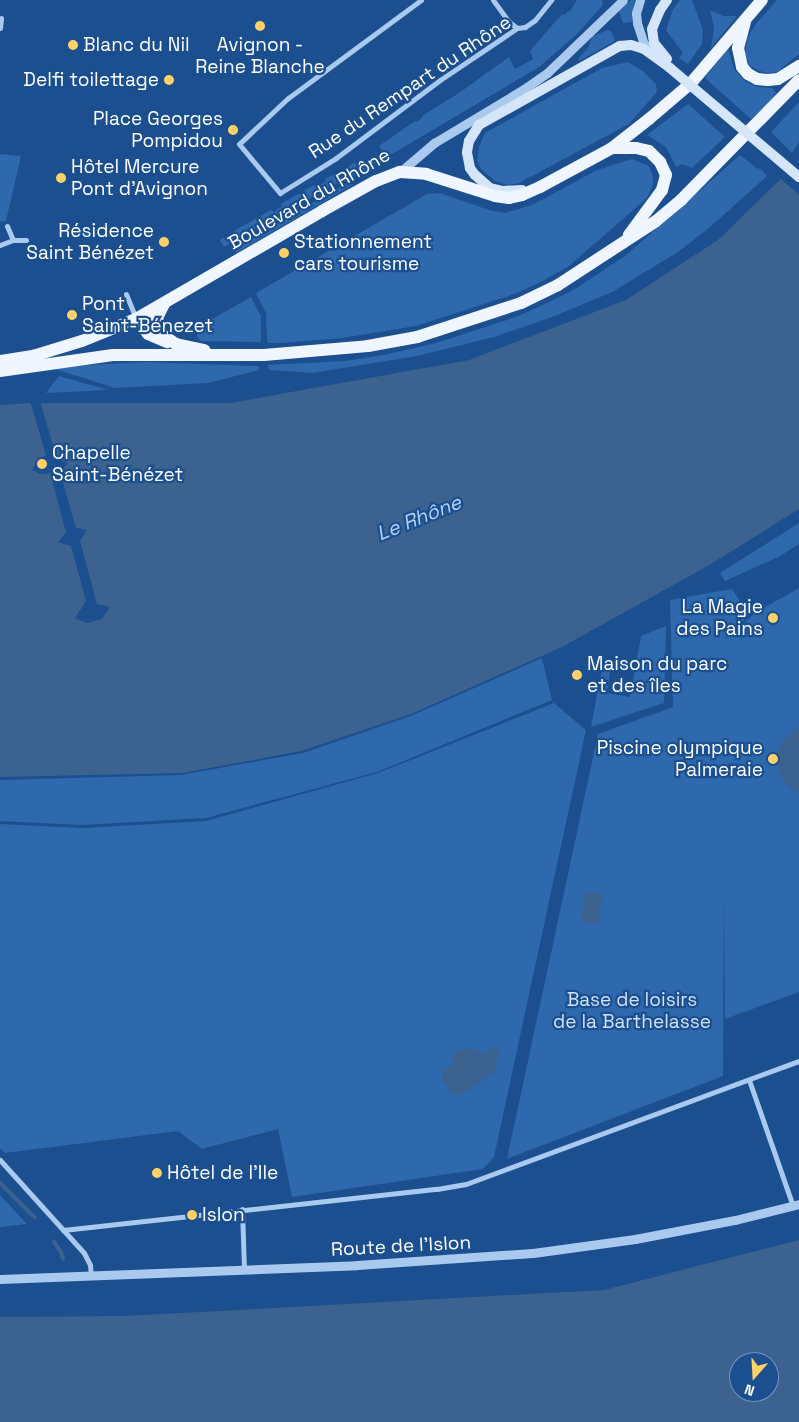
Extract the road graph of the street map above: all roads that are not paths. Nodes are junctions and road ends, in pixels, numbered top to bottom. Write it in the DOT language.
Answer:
graph roads {
  1 [pos="421,0"];
  2 [pos="493,0"];
  3 [pos="551,0"];
  4 [pos="623,0"];
  5 [pos="640,0"];
  6 [pos="667,0"];
  7 [pos="762,0"];
  8 [pos="1,18"];
  9 [pos="745,20"];
  10 [pos="0,28"];
  11 [pos="518,28"];
  12 [pos="651,52"];
  13 [pos="672,66"];
  14 [pos="799,66"];
  15 [pos="799,80"];
  16 [pos="612,148"];
  17 [pos="400,172"];
  18 [pos="799,177"];
  19 [pos="540,187"];
  20 [pos="7,226"];
  21 [pos="14,240"];
  22 [pos="26,240"];
  23 [pos="0,245"];
  24 [pos="619,246"];
  25 [pos="126,294"];
  26 [pos="164,304"];
  27 [pos="136,319"];
  28 [pos="176,344"];
  29 [pos="227,354"];
  30 [pos="8,363"];
  31 [pos="0,371"];
  32 [pos="799,1062"];
  33 [pos="749,1080"];
  34 [pos="0,1160"];
  35 [pos="796,1205"];
  36 [pos="242,1209"];
  37 [pos="63,1230"];
  38 [pos="244,1270"];
  39 [pos="91,1277"];
  40 [pos="0,1279"];
  1 -- 11 [label="street, Rue du Rempart du Rhône"];
  2 -- 11 [label="street"];
  3 -- 11 [label="street, Rue du Rempart du Rhône"];
  4 -- 17 [label="street, Boulevard du Rhône"];
  5 -- 12 [label="street"];
  6 -- 13 [label="main road"];
  7 -- 9 [label="main road"];
  8 -- 10 [label="street"];
  9 -- 14 [label="main road"];
  9 -- 16 [label="main road"];
  12 -- 13 [label="main road"];
  12 -- 19 [label="main road"];
  13 -- 18 [label="main road, bridge"];
  15 -- 24 [label="main road"];
  16 -- 19 [label="main road"];
  16 -- 24 [label="main road"];
  17 -- 19 [label="main road"];
  17 -- 26 [label="main road, Boulevard du Rhône"];
  20 -- 21 [label="street"];
  21 -- 22 [label="street"];
  21 -- 23 [label="street"];
  24 -- 29 [label="main road"];
  25 -- 27 [label="street"];
  26 -- 27 [label="main road, Boulevard du Rhône"];
  26 -- 28 [label="main road"];
  27 -- 28 [label="main road"];
  27 -- 30 [label="main road, Boulevard du Rhône"];
  28 -- 29 [label="main road"];
  29 -- 30 [label="main road"];
  30 -- 31 [label="main road"];
  32 -- 33 [label="street"];
  33 -- 35 [label="street"];
  33 -- 36 [label="street"];
  34 -- 37 [label="street"];
  35 -- 38 [label="street, Route de l'Islon"];
  36 -- 37 [label="street"];
  36 -- 38 [label="street"];
  37 -- 39 [label="street"];
  38 -- 39 [label="street, Route de l'Islon"];
  39 -- 40 [label="street, Route de l'Islon"];
}
